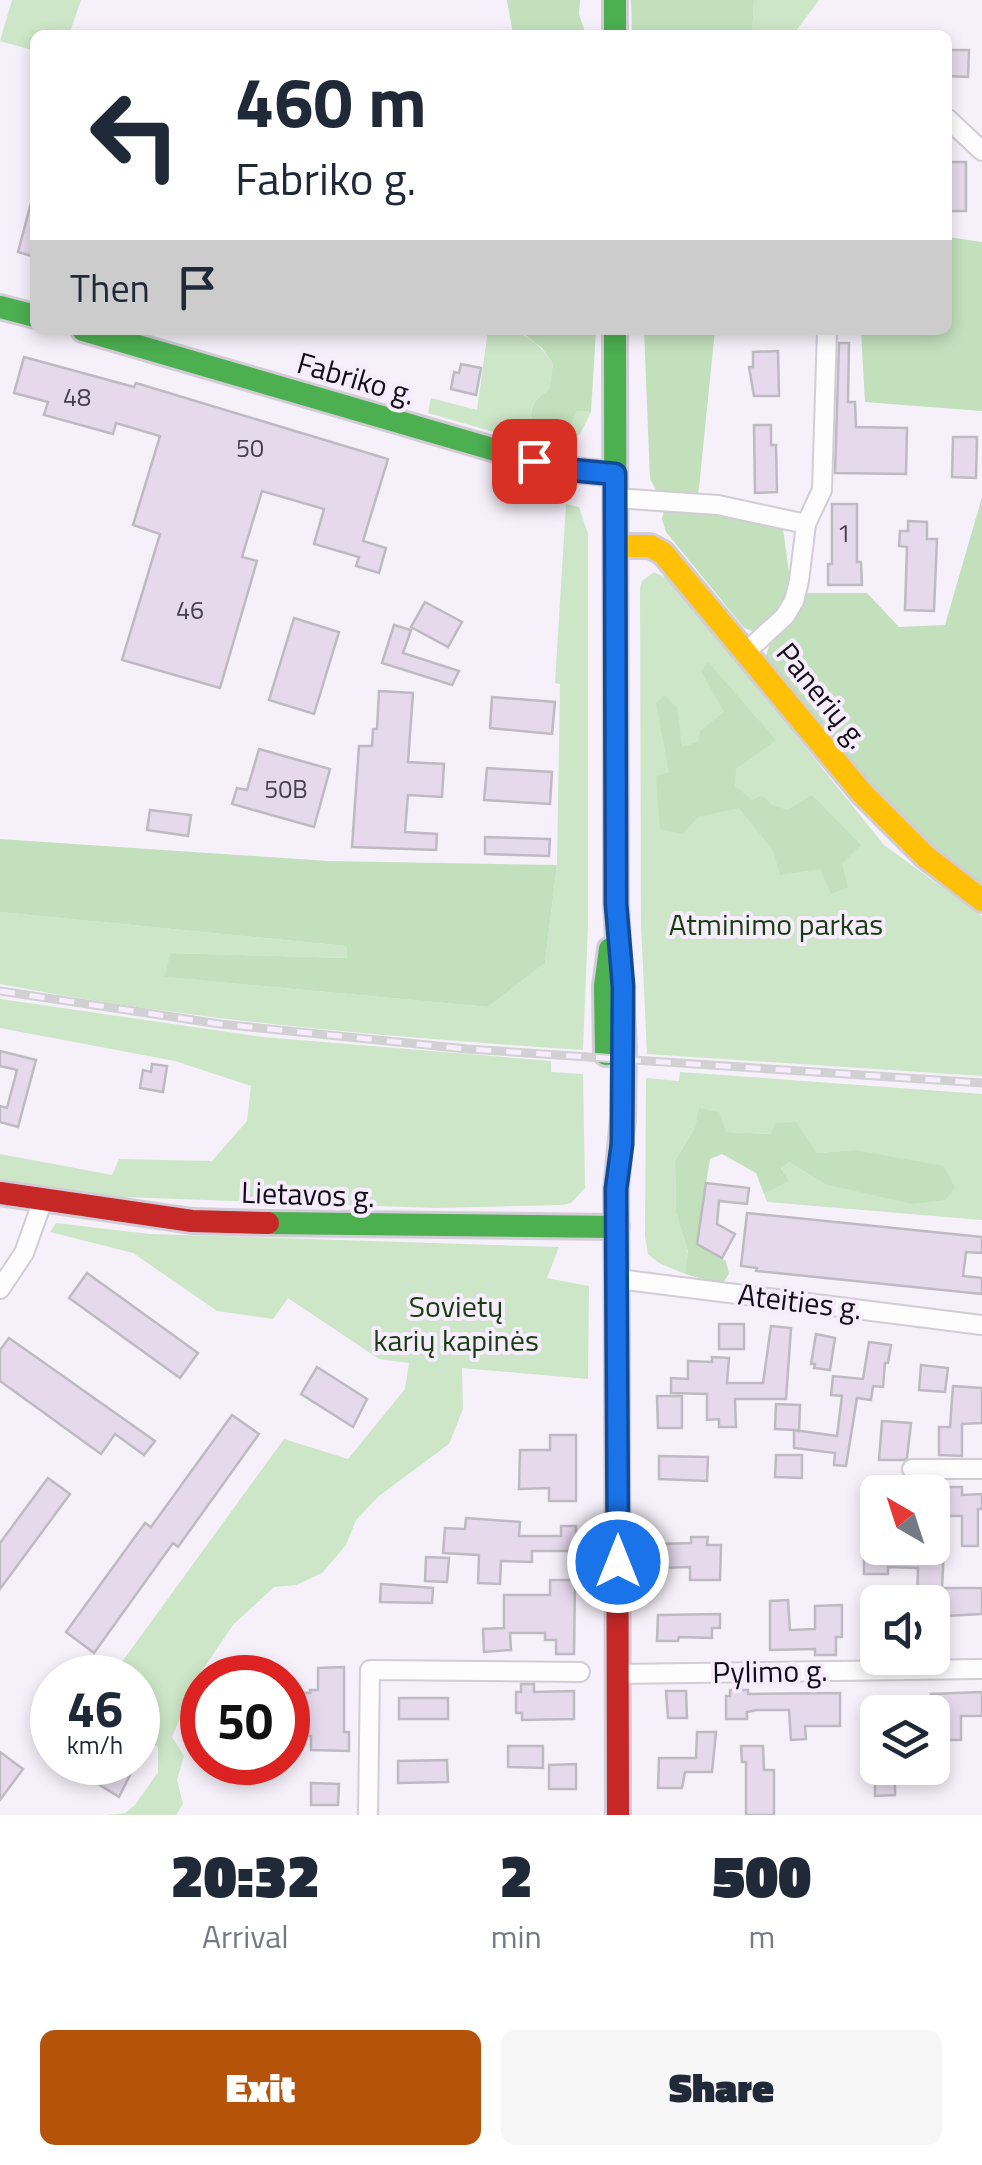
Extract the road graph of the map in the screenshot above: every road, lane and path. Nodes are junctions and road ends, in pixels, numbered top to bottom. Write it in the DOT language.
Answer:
graph roads {
  1 [pos="614,0"];
  2 [pos="615,30"];
  3 [pos="952,123"];
  4 [pos="982,152"];
  5 [pos="0,307"];
  6 [pos="30,315"];
  7 [pos="100,335"];
  8 [pos="615,335"];
  9 [pos="827,335"];
  10 [pos="615,486"];
  11 [pos="806,524"];
  12 [pos="616,546"];
  13 [pos="747,651"];
  14 [pos="982,900"];
  15 [pos="0,1192"];
  16 [pos="42,1200"];
  17 [pos="617,1227"];
  18 [pos="618,1279"];
  19 [pos="0,1288"];
  20 [pos="982,1325"];
  21 [pos="912,1469"];
  22 [pos="982,1469"];
  23 [pos="982,1670"];
  24 [pos="580,1672"];
  25 [pos="618,1674"];
  26 [pos="368,1815"];
  27 [pos="618,1815"];
  1 -- 2 [label="main road"];
  3 -- 4 [label="street"];
  5 -- 6 [label="main road"];
  7 -- 10 [label="main road, Fabriko g."];
  8 -- 10 [label="main road"];
  9 -- 11 [label="street"];
  10 -- 11 [label="street"];
  10 -- 12 [label="main road"];
  11 -- 13 [label="street"];
  12 -- 13 [label="main road, Panerių g."];
  12 -- 17 [label="main road"];
  13 -- 14 [label="main road, Panerių g."];
  15 -- 16 [label="main road, Lietavos g."];
  16 -- 17 [label="main road, Lietavos g."];
  16 -- 19 [label="street"];
  17 -- 18 [label="main road"];
  18 -- 20 [label="street, Ateities g."];
  18 -- 25 [label="main road"];
  21 -- 22 [label="street"];
  23 -- 25 [label="street, Pylimo g."];
  24 -- 26 [label="street"];
  25 -- 27 [label="main road"];
}
